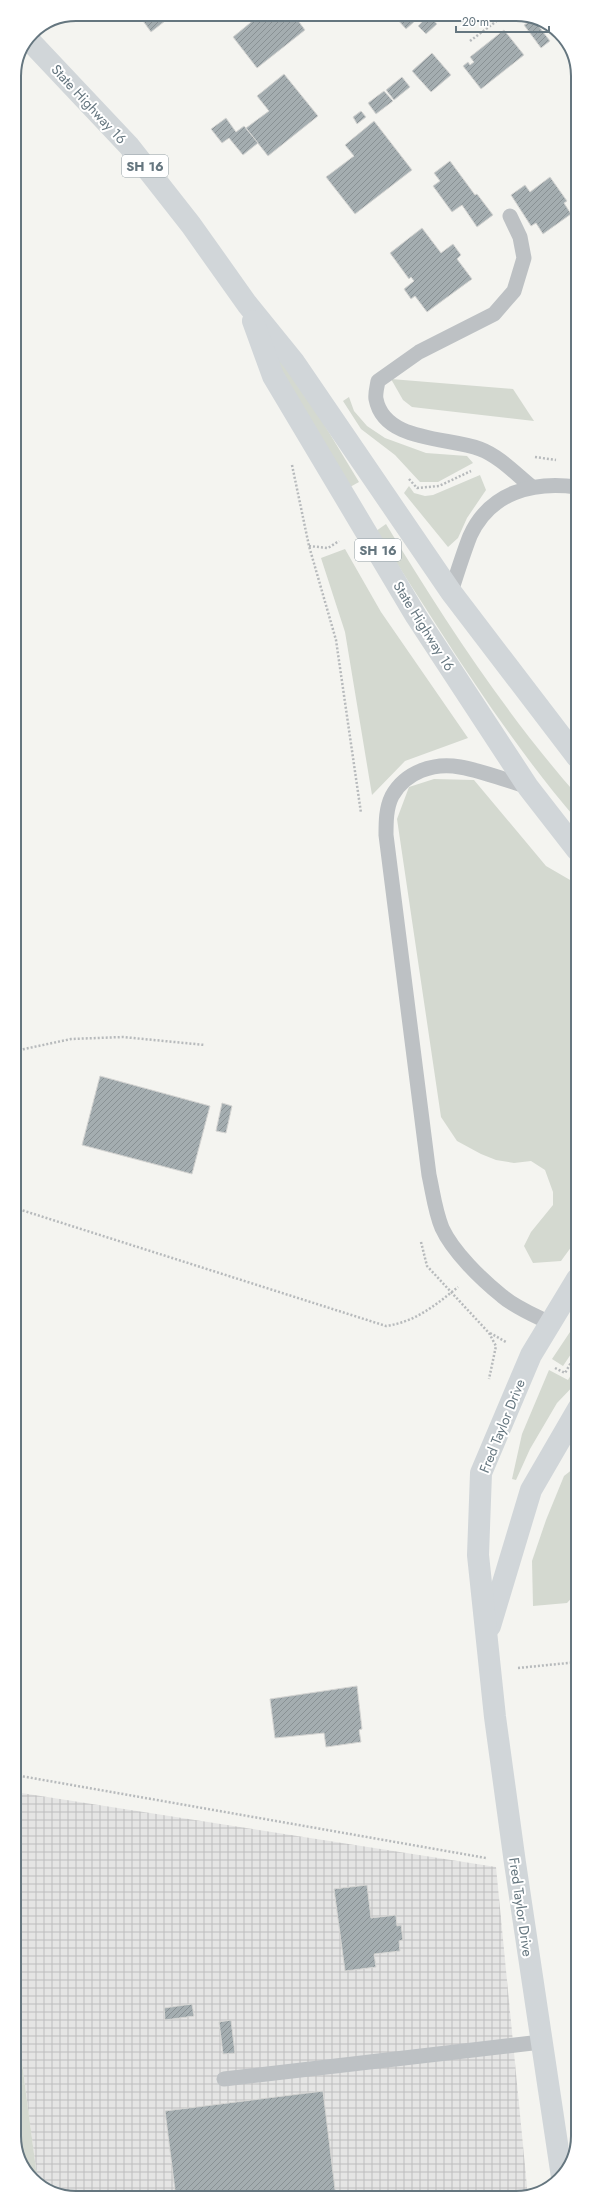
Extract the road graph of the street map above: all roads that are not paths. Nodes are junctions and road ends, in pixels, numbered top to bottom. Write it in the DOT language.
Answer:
graph roads {
  1 [pos="32,43"];
  2 [pos="510,216"];
  3 [pos="247,304"];
  4 [pos="532,486"];
  5 [pos="571,487"];
  6 [pos="451,592"];
  7 [pos="571,749"];
  8 [pos="528,787"];
  9 [pos="571,842"];
  10 [pos="571,1290"];
  11 [pos="550,1322"];
  12 [pos="571,1421"];
  13 [pos="488,1635"];
  14 [pos="541,2042"];
  15 [pos="224,2079"];
  16 [pos="561,2168"];
  1 -- 3 [label="main road, State Highway 16 / SH 16"];
  2 -- 4 [label="lane"];
  3 -- 6 [label="main road, State Highway 16 / SH 16"];
  3 -- 8 [label="main road, State Highway 16 / SH 16"];
  4 -- 5 [label="lane"];
  4 -- 6 [label="lane"];
  6 -- 7 [label="main road, State Highway 16 / SH 16"];
  8 -- 9 [label="main road, State Highway 16 / SH 16"];
  8 -- 11 [label="lane"];
  10 -- 11 [label="main road, Fred Taylor Drive"];
  11 -- 13 [label="main road, Fred Taylor Drive"];
  12 -- 13 [label="main road, Fred Taylor Drive"];
  13 -- 14 [label="main road, Fred Taylor Drive"];
  14 -- 15 [label="lane"];
  14 -- 16 [label="main road, Fred Taylor Drive"];
}
